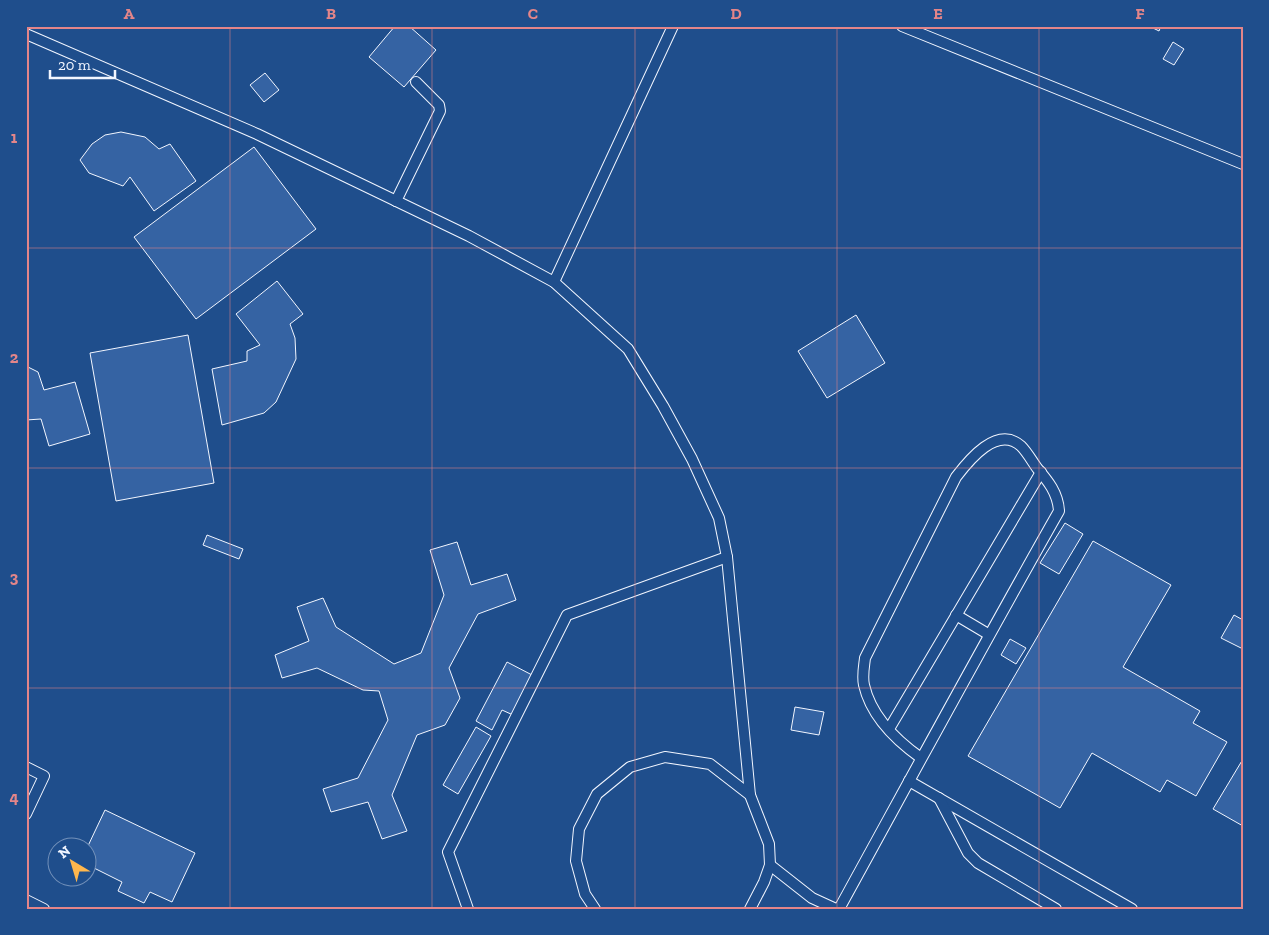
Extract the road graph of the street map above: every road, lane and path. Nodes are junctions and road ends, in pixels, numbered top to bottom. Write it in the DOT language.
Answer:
graph roads {
  1 [pos="673,26"];
  2 [pos="902,26"];
  3 [pos="26,34"];
  4 [pos="416,82"];
  5 [pos="1243,164"];
  6 [pos="396,201"];
  7 [pos="554,282"];
  8 [pos="1041,472"];
  9 [pos="727,557"];
  10 [pos="956,615"];
  11 [pos="988,634"];
  12 [pos="889,729"];
  13 [pos="922,758"];
  14 [pos="26,767"];
  15 [pos="909,780"];
  16 [pos="750,795"];
  17 [pos="938,797"];
  18 [pos="26,814"];
  19 [pos="770,865"];
  20 [pos="26,900"];
  21 [pos="44,909"];
  22 [pos="468,909"];
  23 [pos="595,909"];
  24 [pos="750,909"];
  25 [pos="837,909"];
  26 [pos="1056,909"];
  27 [pos="1132,909"];
  1 -- 7 [label="lane"];
  2 -- 5 [label="lane"];
  3 -- 6 [label="lane"];
  4 -- 6 [label="lane"];
  6 -- 7 [label="lane"];
  7 -- 9 [label="lane"];
  8 -- 10 [label="lane"];
  8 -- 11 [label="lane"];
  8 -- 12 [label="lane"];
  9 -- 16 [label="lane"];
  9 -- 22 [label="lane"];
  10 -- 11 [label="lane"];
  10 -- 12 [label="lane"];
  11 -- 13 [label="lane"];
  12 -- 13 [label="lane"];
  13 -- 15 [label="lane"];
  14 -- 18 [label="lane"];
  15 -- 17 [label="lane"];
  15 -- 25 [label="lane"];
  16 -- 19 [label="lane"];
  16 -- 23 [label="lane"];
  17 -- 26 [label="lane"];
  17 -- 27 [label="lane"];
  19 -- 24 [label="lane"];
  19 -- 25 [label="lane"];
  20 -- 21 [label="lane"];
}
